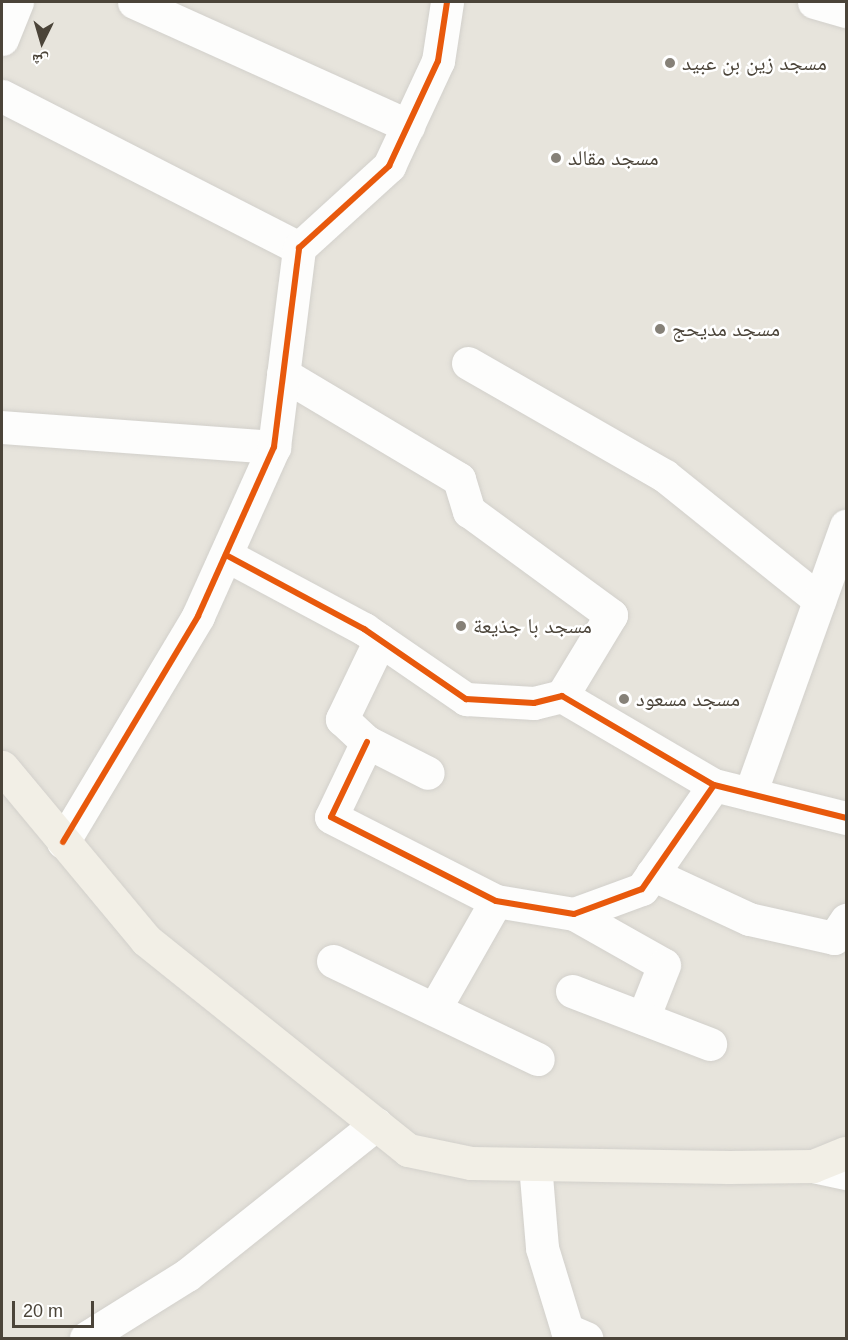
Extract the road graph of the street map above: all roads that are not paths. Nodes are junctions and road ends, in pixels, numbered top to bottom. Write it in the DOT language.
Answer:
graph roads {
  1 [pos="17,2"];
  2 [pos="134,2"];
  3 [pos="447,2"];
  4 [pos="814,2"];
  5 [pos="846,11"];
  6 [pos="2,39"];
  7 [pos="2,96"];
  8 [pos="408,126"];
  9 [pos="299,248"];
  10 [pos="468,363"];
  11 [pos="284,374"];
  12 [pos="2,427"];
  13 [pos="274,447"];
  14 [pos="844,543"];
  15 [pos="226,555"];
  16 [pos="819,600"];
  17 [pos="380,640"];
  18 [pos="562,696"];
  19 [pos="367,742"];
  20 [pos="2,767"];
  21 [pos="428,773"];
  22 [pos="714,785"];
  23 [pos="750,794"];
  24 [pos="846,818"];
  25 [pos="63,842"];
  26 [pos="652,874"];
  27 [pos="496,901"];
  28 [pos="574,914"];
  29 [pos="846,920"];
  30 [pos="333,961"];
  31 [pos="572,991"];
  32 [pos="435,1008"];
  33 [pos="643,1018"];
  34 [pos="710,1044"];
  35 [pos="538,1059"];
  36 [pos="376,1124"];
  37 [pos="846,1153"];
  38 [pos="535,1164"];
  39 [pos="813,1166"];
  40 [pos="846,1173"];
  41 [pos="86,1338"];
  42 [pos="586,1338"];
  1 -- 6 [label="street"];
  2 -- 8 [label="street"];
  3 -- 8 [label="street"];
  4 -- 5 [label="street"];
  7 -- 9 [label="street"];
  8 -- 9 [label="street"];
  9 -- 11 [label="street"];
  10 -- 16 [label="street"];
  11 -- 13 [label="street"];
  11 -- 18 [label="street"];
  12 -- 13 [label="street"];
  13 -- 15 [label="street"];
  14 -- 16 [label="street"];
  15 -- 17 [label="street"];
  15 -- 25 [label="street"];
  16 -- 23 [label="street"];
  17 -- 18 [label="street"];
  17 -- 19 [label="street"];
  18 -- 22 [label="street"];
  19 -- 21 [label="street"];
  19 -- 27 [label="street"];
  20 -- 25 [label="main road"];
  22 -- 23 [label="street"];
  22 -- 26 [label="street"];
  23 -- 24 [label="street"];
  25 -- 36 [label="main road"];
  26 -- 28 [label="street"];
  26 -- 29 [label="street"];
  27 -- 28 [label="street"];
  27 -- 32 [label="street"];
  28 -- 33 [label="street"];
  30 -- 32 [label="street"];
  31 -- 33 [label="street"];
  32 -- 35 [label="street"];
  33 -- 34 [label="street"];
  36 -- 38 [label="main road"];
  36 -- 41 [label="street"];
  37 -- 39 [label="main road"];
  38 -- 39 [label="main road"];
  38 -- 42 [label="street"];
  39 -- 40 [label="street"];
}
